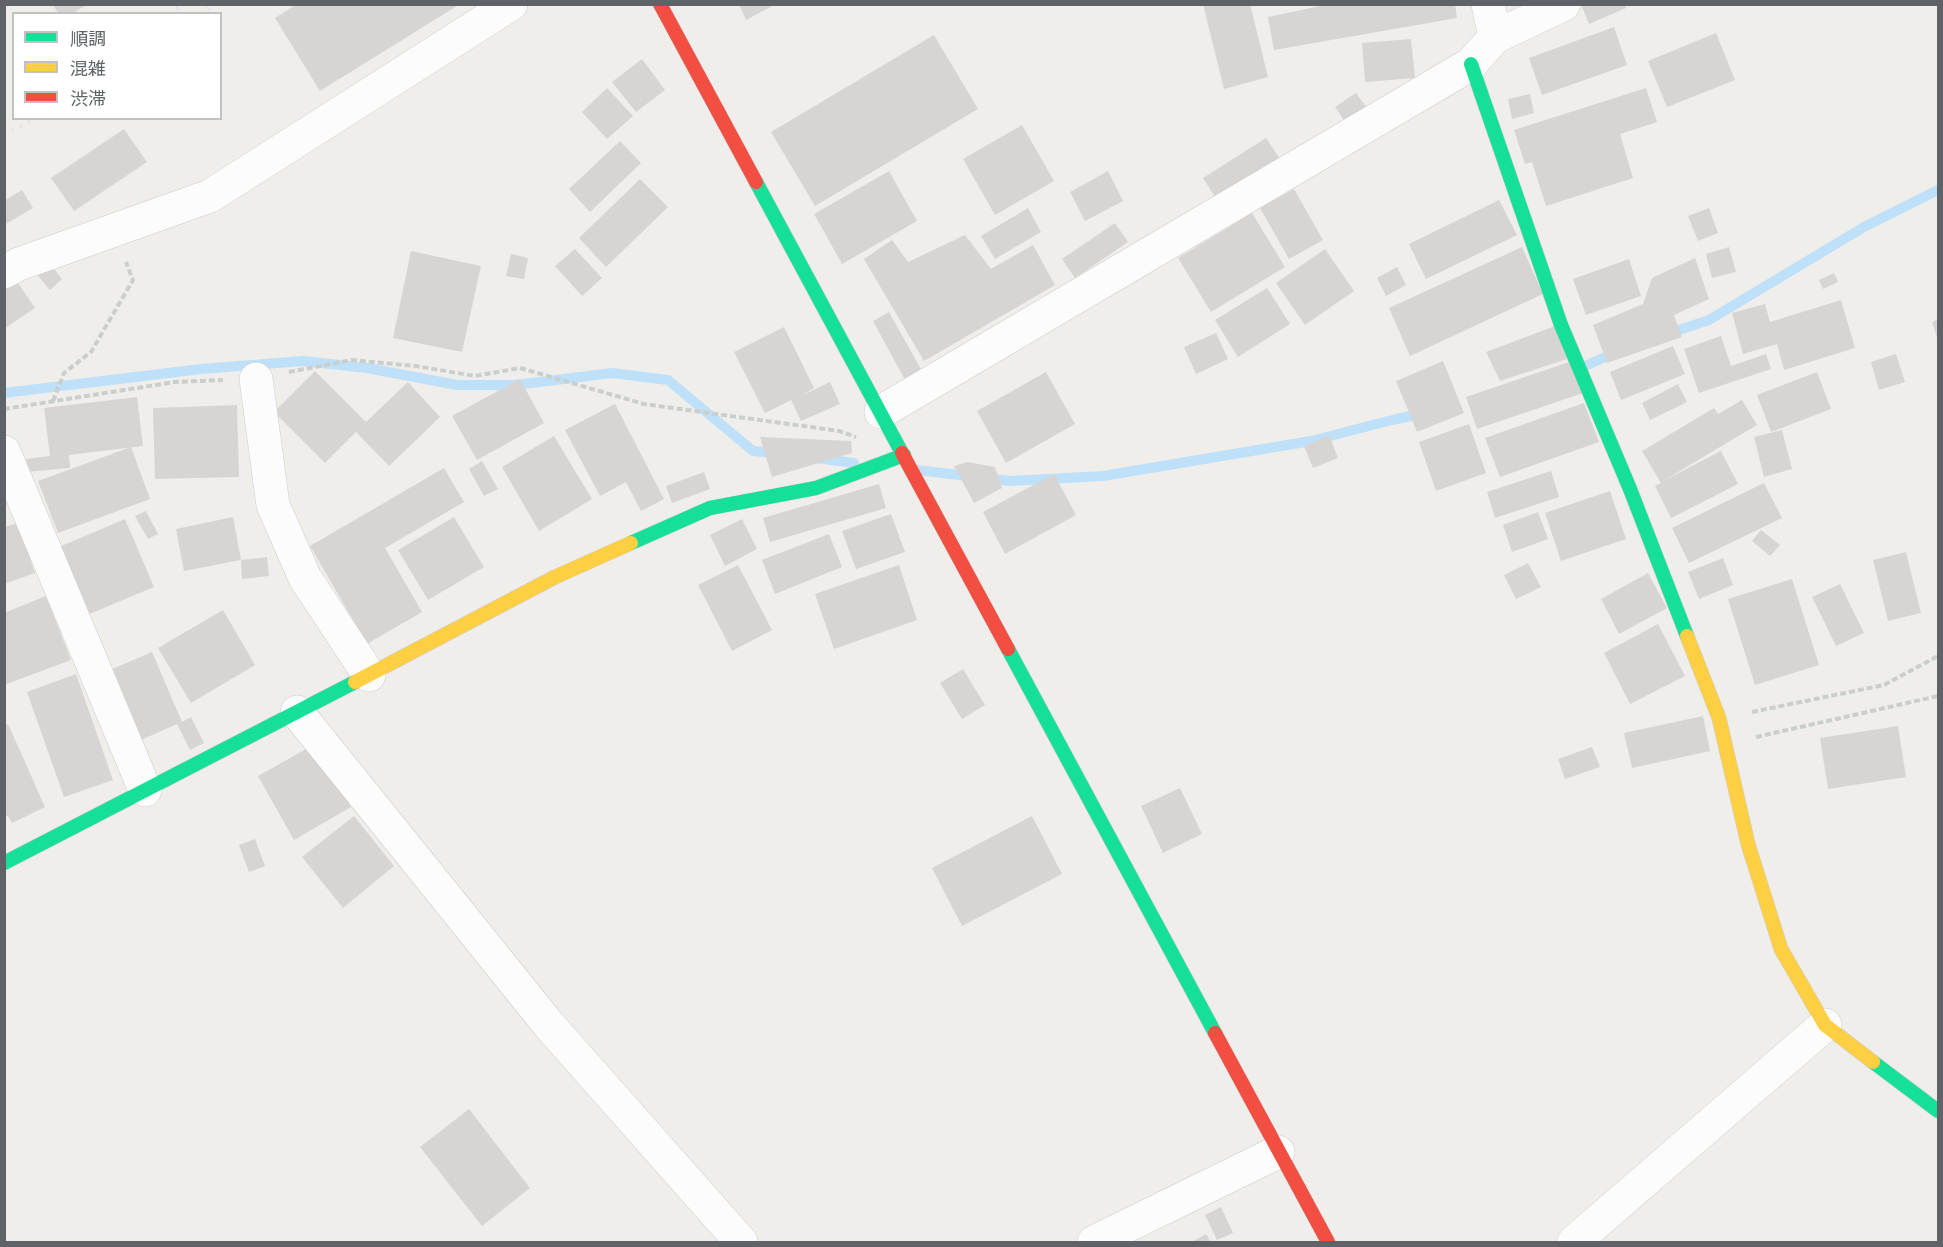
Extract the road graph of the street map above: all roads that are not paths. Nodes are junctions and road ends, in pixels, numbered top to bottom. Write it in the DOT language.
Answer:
graph roads {
  1 [pos="511,4"];
  2 [pos="660,4"];
  3 [pos="1488,4"];
  4 [pos="1564,4"];
  5 [pos="1496,37"];
  6 [pos="1471,64"];
  7 [pos="4,272"];
  8 [pos="256,379"];
  9 [pos="881,412"];
  10 [pos="4,452"];
  11 [pos="904,455"];
  12 [pos="369,675"];
  13 [pos="297,712"];
  14 [pos="145,790"];
  15 [pos="4,863"];
  16 [pos="1825,1025"];
  17 [pos="1938,1111"];
  18 [pos="1278,1152"];
  19 [pos="741,1242"];
  20 [pos="1094,1242"];
  21 [pos="1328,1242"];
  22 [pos="1574,1242"];
  1 -- 7 [label="street"];
  2 -- 9 [label="street"];
  3 -- 5 [label="street"];
  4 -- 5 [label="street"];
  5 -- 6 [label="street"];
  6 -- 9 [label="street"];
  6 -- 16 [label="street"];
  8 -- 12 [label="street"];
  9 -- 11 [label="street"];
  10 -- 14 [label="street"];
  11 -- 12 [label="street"];
  11 -- 18 [label="street"];
  12 -- 13 [label="street"];
  13 -- 14 [label="street"];
  13 -- 19 [label="street"];
  14 -- 15 [label="street"];
  16 -- 17 [label="street"];
  16 -- 22 [label="street"];
  18 -- 20 [label="street"];
  18 -- 21 [label="street"];
}
